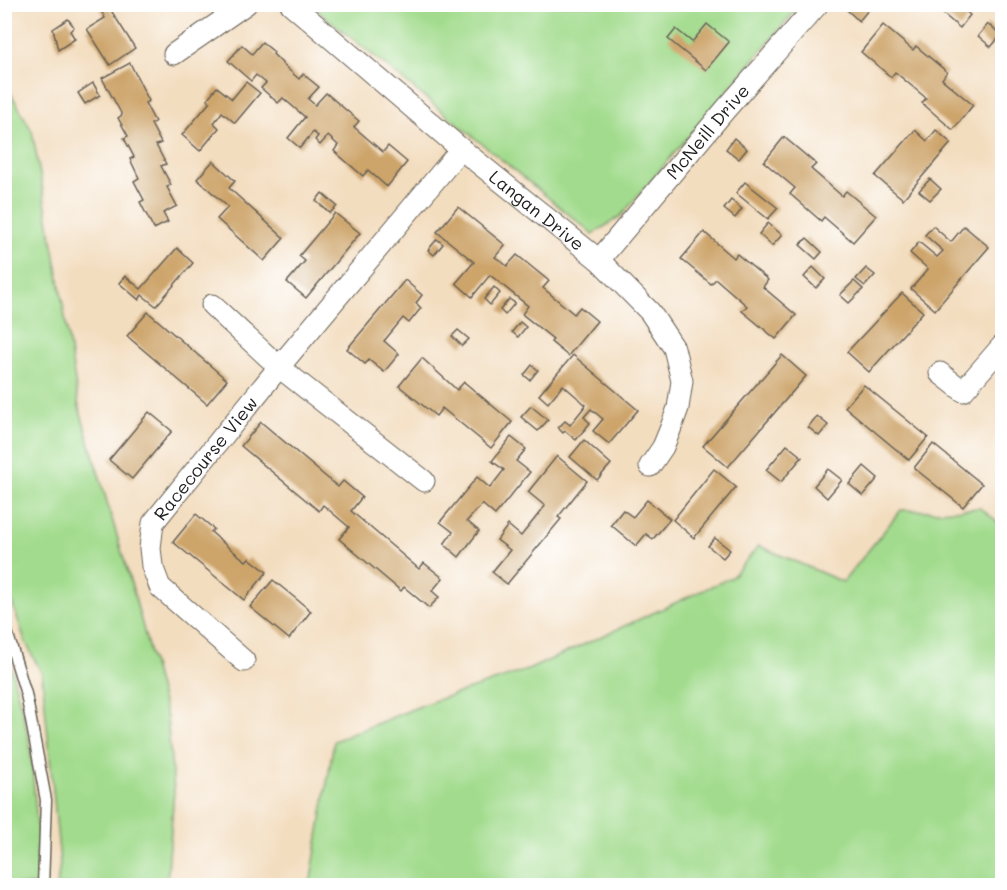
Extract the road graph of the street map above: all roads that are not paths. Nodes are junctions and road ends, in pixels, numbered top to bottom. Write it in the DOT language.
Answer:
graph roads {
  1 [pos="246,4"];
  2 [pos="291,4"];
  3 [pos="818,4"];
  4 [pos="174,54"];
  5 [pos="461,149"];
  6 [pos="599,260"];
  7 [pos="212,305"];
  8 [pos="1002,346"];
  9 [pos="279,367"];
  10 [pos="939,374"];
  11 [pos="650,466"];
  12 [pos="424,481"];
  13 [pos="4,622"];
  14 [pos="244,662"];
  15 [pos="43,885"];
  1 -- 4 [label="street"];
  2 -- 5 [label="street, Langan Drive"];
  3 -- 6 [label="street, McNeill Drive"];
  5 -- 6 [label="street, Langan Drive"];
  5 -- 9 [label="street, Racecourse View"];
  6 -- 11 [label="street, Langan Drive"];
  7 -- 9 [label="street"];
  8 -- 10 [label="street"];
  9 -- 12 [label="street"];
  9 -- 14 [label="street, Racecourse View"];
  13 -- 15 [label="lane"];
}
